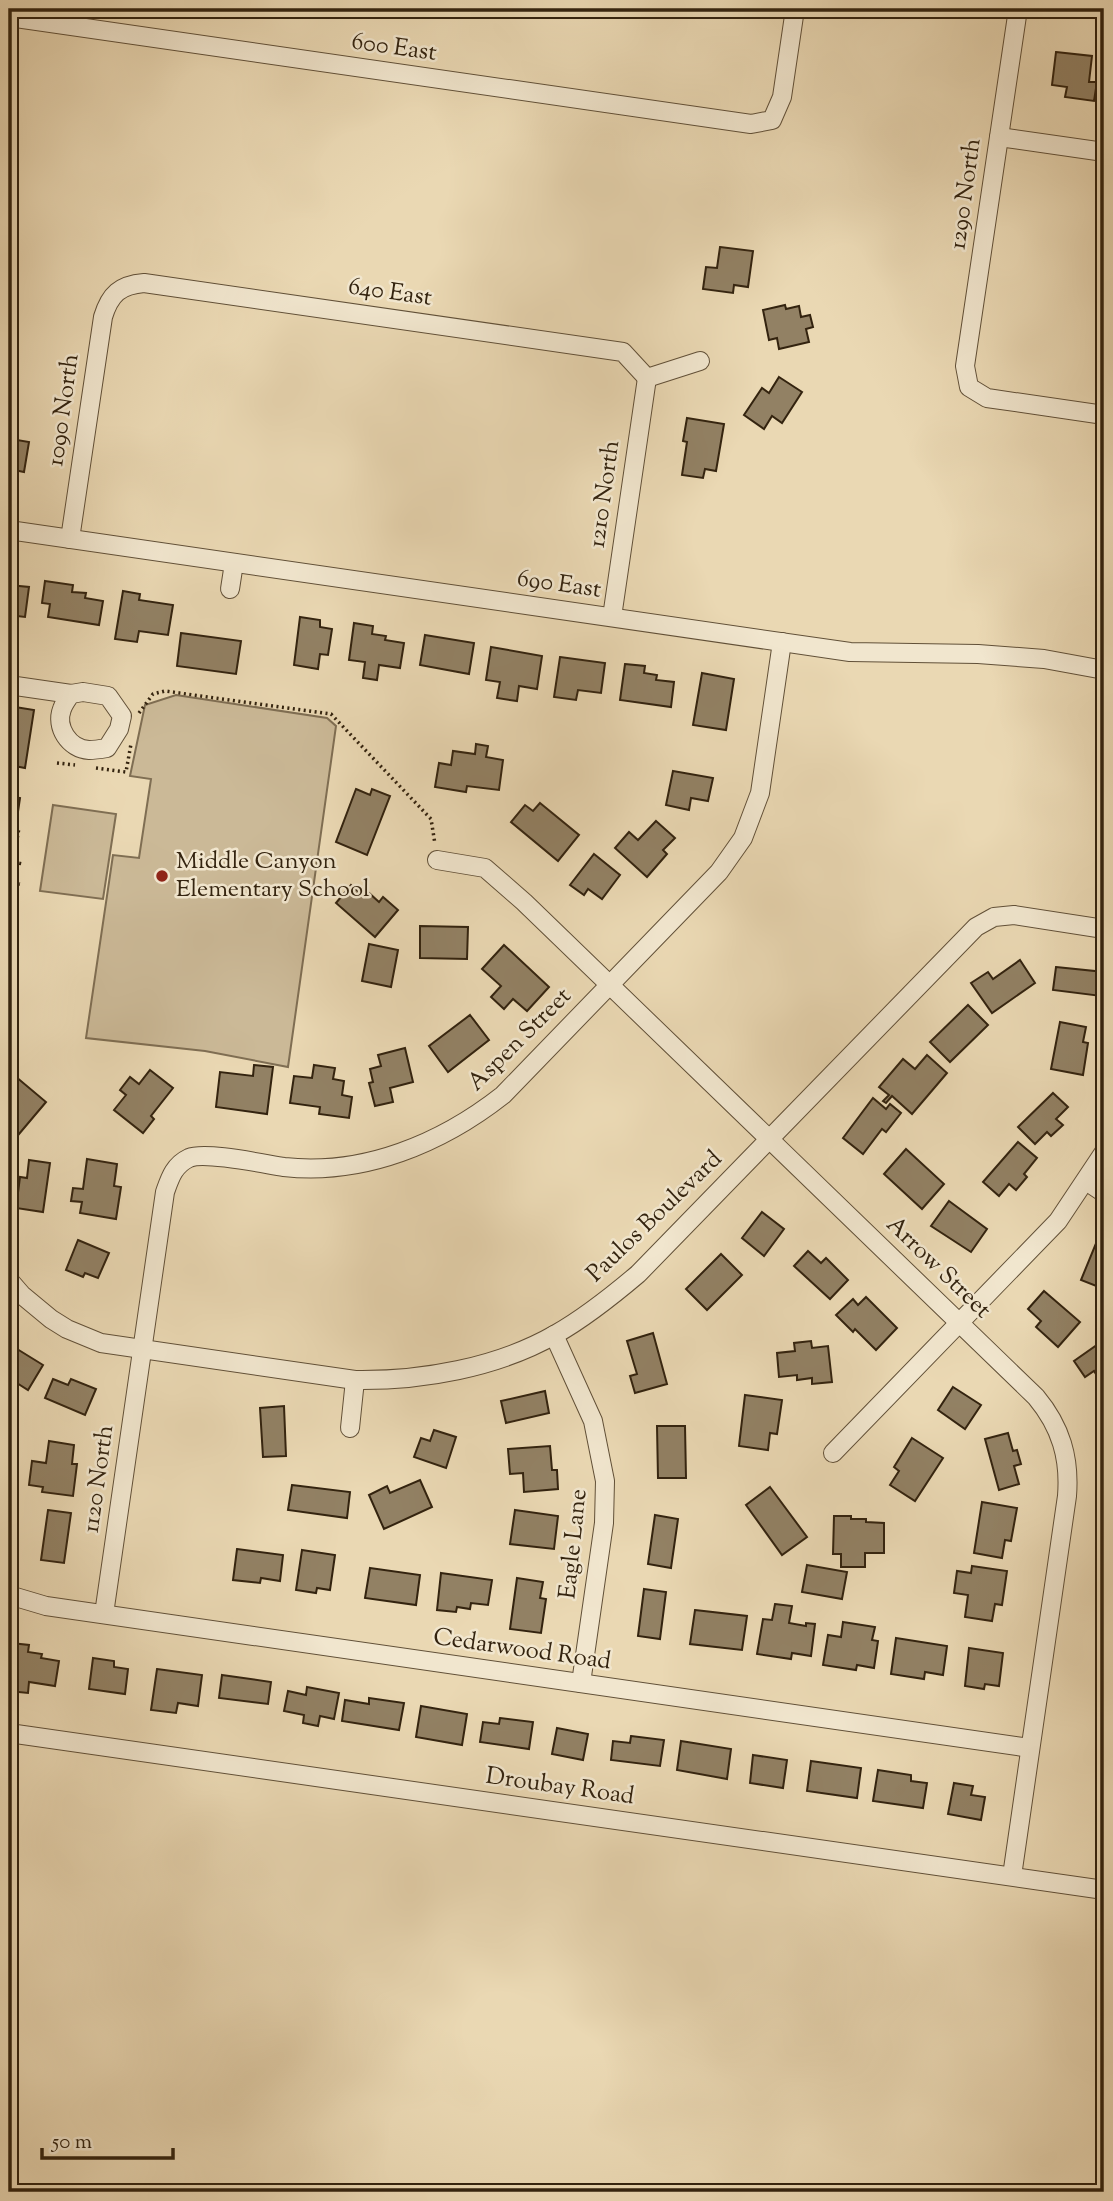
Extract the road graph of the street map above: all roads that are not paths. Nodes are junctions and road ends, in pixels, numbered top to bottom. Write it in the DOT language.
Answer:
graph roads {
  1 [pos="795,9"];
  2 [pos="1018,9"];
  3 [pos="9,17"];
  4 [pos="999,137"];
  5 [pos="1104,152"];
  6 [pos="116,290"];
  7 [pos="700,361"];
  8 [pos="647,377"];
  9 [pos="1104,415"];
  10 [pos="9,530"];
  11 [pos="70,539"];
  12 [pos="234,563"];
  13 [pos="230,589"];
  14 [pos="612,617"];
  15 [pos="782,642"];
  16 [pos="1104,670"];
  17 [pos="9,685"];
  18 [pos="71,694"];
  19 [pos="437,860"];
  20 [pos="1104,929"];
  21 [pos="610,985"];
  22 [pos="769,1139"];
  23 [pos="1104,1152"];
  24 [pos="1086,1181"];
  25 [pos="1104,1193"];
  26 [pos="9,1280"];
  27 [pos="959,1323"];
  28 [pos="554,1335"];
  29 [pos="142,1350"];
  30 [pos="355,1380"];
  31 [pos="350,1429"];
  32 [pos="833,1453"];
  33 [pos="9,1595"];
  34 [pos="104,1614"];
  35 [pos="581,1683"];
  36 [pos="9,1732"];
  37 [pos="1031,1748"];
  38 [pos="1012,1876"];
  39 [pos="1104,1890"];
  1 -- 3 [label="street, 600 East"];
  2 -- 4 [label="street, 1290 North"];
  4 -- 5 [label="street"];
  4 -- 9 [label="street, 1290 North"];
  6 -- 8 [label="street, 640 East"];
  6 -- 11 [label="street, 1090 North"];
  7 -- 8 [label="street"];
  8 -- 14 [label="street, 1210 North"];
  10 -- 11 [label="street, 690 East"];
  11 -- 12 [label="street, 690 East"];
  12 -- 13 [label="street"];
  12 -- 14 [label="street, 690 East"];
  14 -- 15 [label="street, 690 East"];
  15 -- 16 [label="street, 690 East"];
  15 -- 21 [label="street, Aspen Street"];
  17 -- 18 [label="street"];
  19 -- 21 [label="street, Arrow Street"];
  20 -- 22 [label="street, Paulos Boulevard"];
  21 -- 22 [label="street, Arrow Street"];
  21 -- 29 [label="street, Aspen Street"];
  22 -- 27 [label="street, Arrow Street"];
  22 -- 28 [label="street, Paulos Boulevard"];
  23 -- 24 [label="street"];
  24 -- 25 [label="street"];
  24 -- 27 [label="street"];
  26 -- 29 [label="street, Paulos Boulevard"];
  27 -- 32 [label="street"];
  27 -- 37 [label="street, Arrow Street"];
  28 -- 30 [label="street, Paulos Boulevard"];
  28 -- 35 [label="street, Eagle Lane"];
  29 -- 30 [label="street, Paulos Boulevard"];
  29 -- 34 [label="street, 1120 North"];
  30 -- 31 [label="street"];
  33 -- 34 [label="street, Cedarwood Road"];
  34 -- 35 [label="street, Cedarwood Road"];
  35 -- 37 [label="street, Cedarwood Road"];
  36 -- 38 [label="street, Droubay Road"];
  37 -- 38 [label="street, Arrow Street"];
  38 -- 39 [label="street, Droubay Road"];
}
